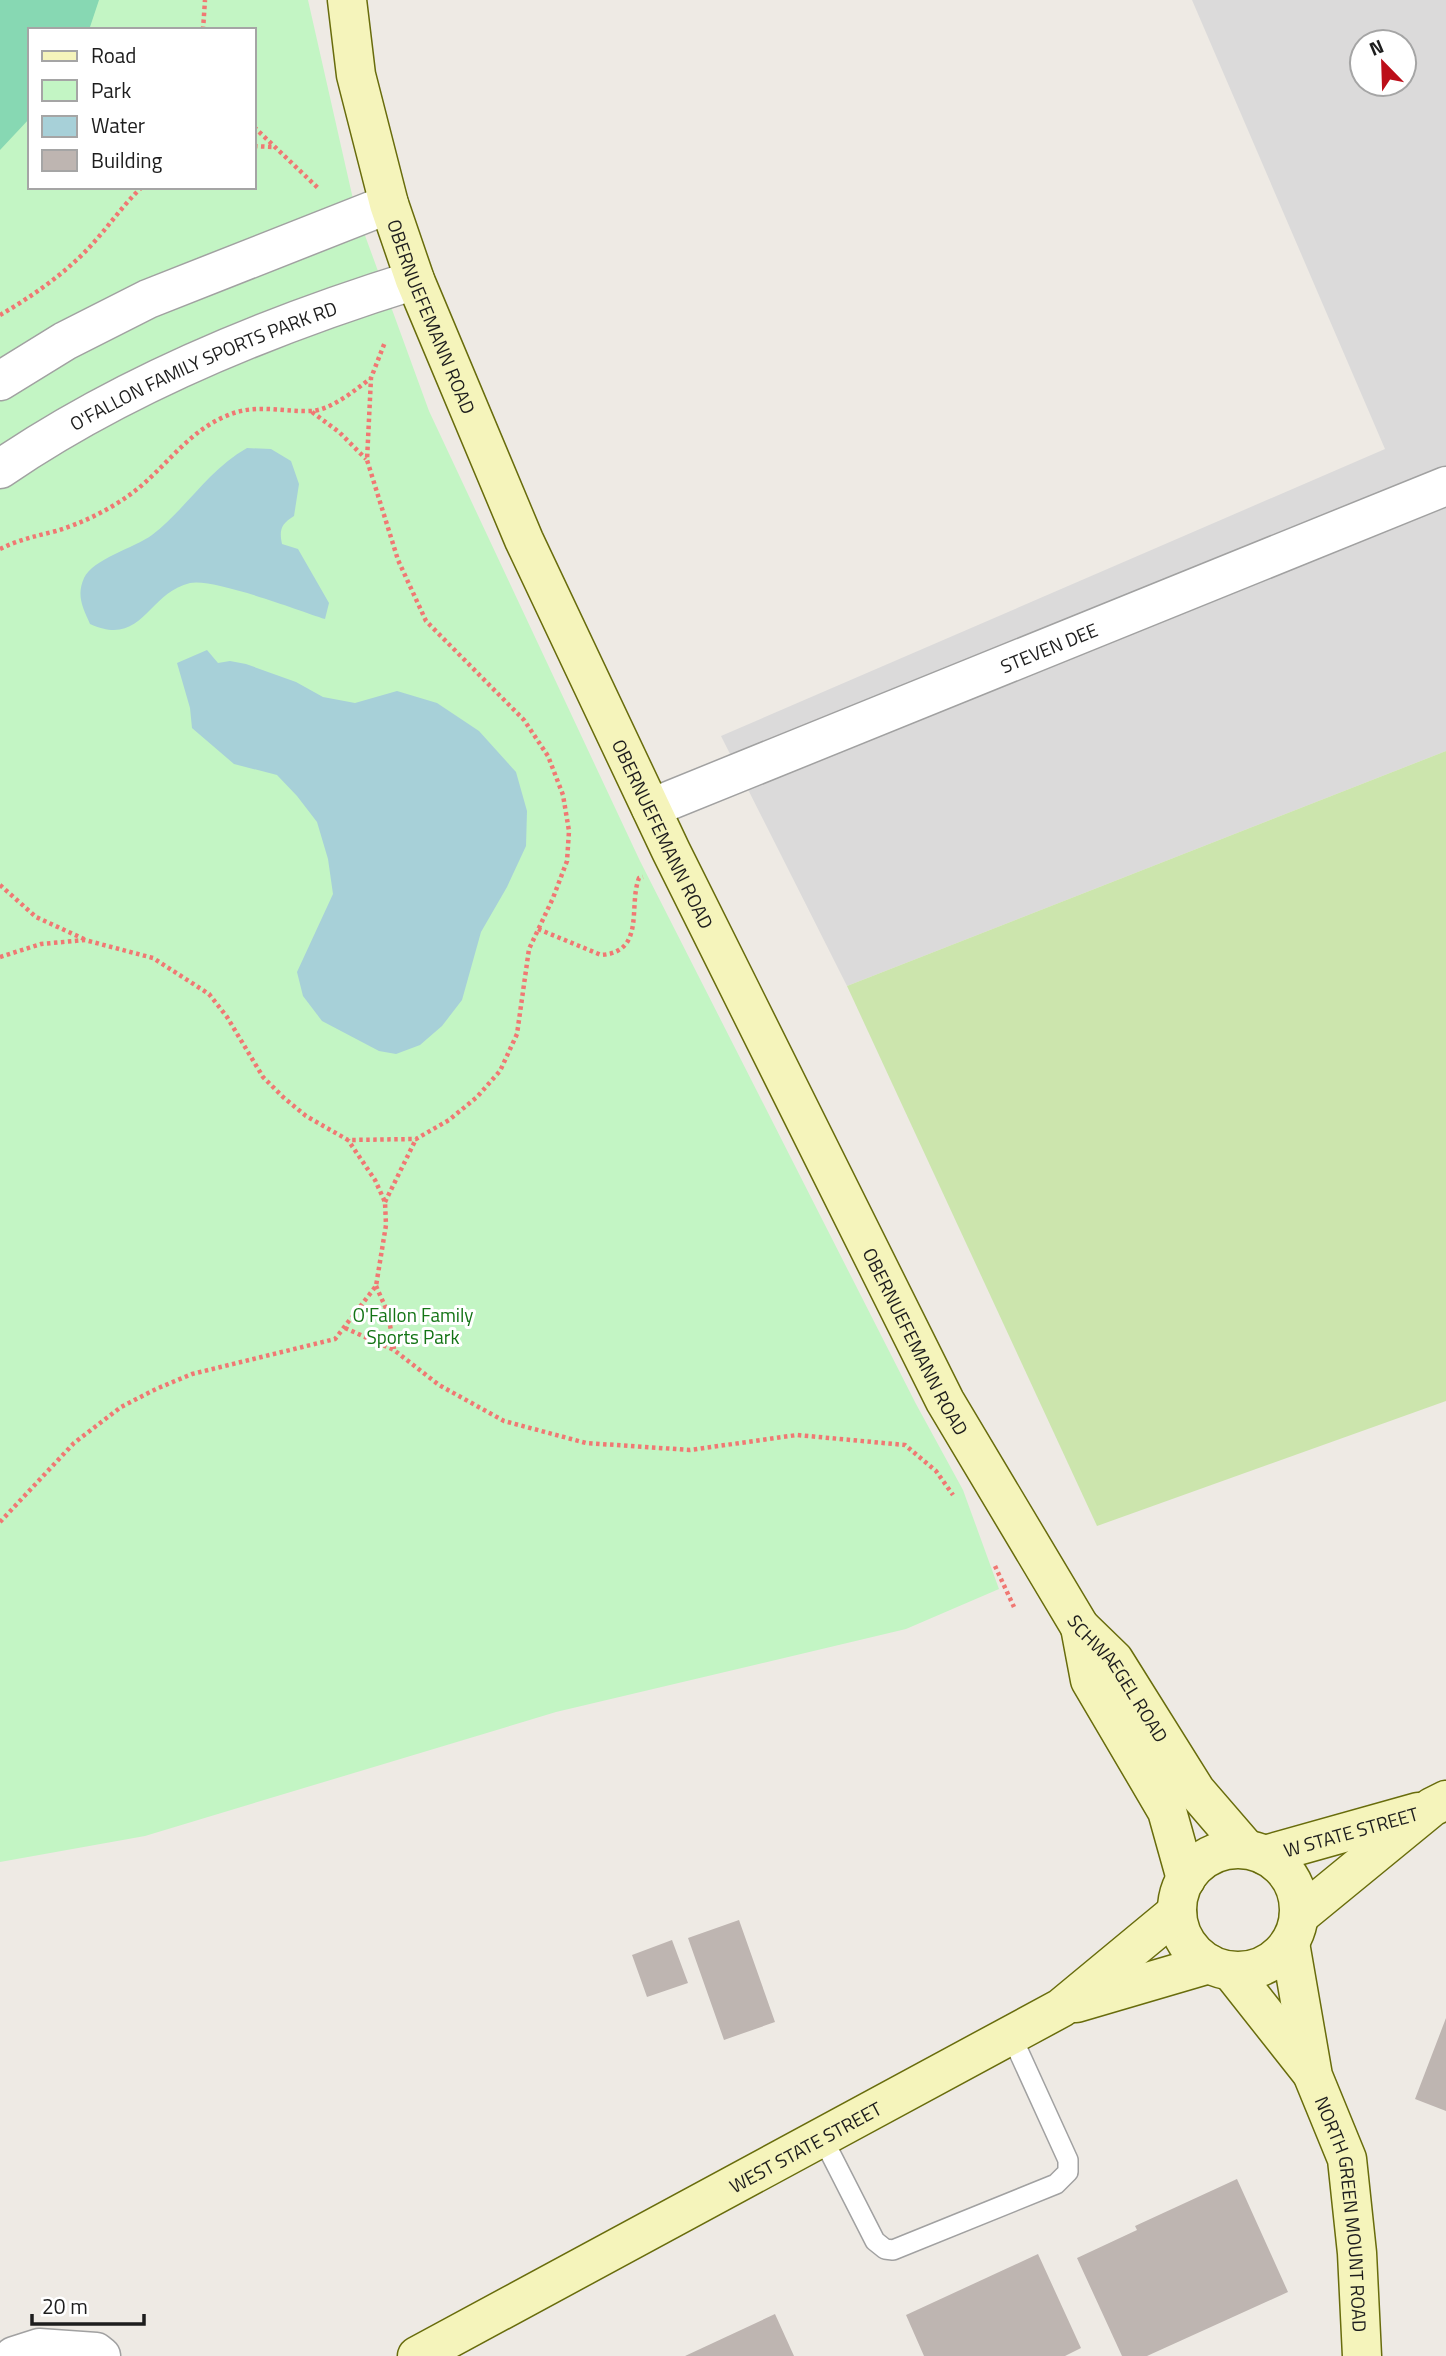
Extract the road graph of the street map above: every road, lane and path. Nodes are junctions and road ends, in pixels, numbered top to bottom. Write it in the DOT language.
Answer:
graph roads {
  1 [pos="205,0"];
  2 [pos="347,0"];
  3 [pos="203,28"];
  4 [pos="256,129"];
  5 [pos="256,146"];
  6 [pos="272,147"];
  7 [pos="140,189"];
  8 [pos="324,193"];
  9 [pos="389,204"];
  10 [pos="415,280"];
  11 [pos="0,315"];
  12 [pos="385,342"];
  13 [pos="371,378"];
  14 [pos="0,381"];
  15 [pos="312,412"];
  16 [pos="367,460"];
  17 [pos="0,469"];
  18 [pos="1446,485"];
  19 [pos="0,549"];
  20 [pos="651,808"];
  21 [pos="647,875"];
  22 [pos="0,885"];
  23 [pos="538,929"];
  24 [pos="85,940"];
  25 [pos="0,957"];
  26 [pos="416,1139"];
  27 [pos="348,1140"];
  28 [pos="384,1202"];
  29 [pos="376,1286"];
  30 [pos="345,1328"];
  31 [pos="394,1350"];
  32 [pos="955,1497"];
  33 [pos="0,1522"];
  34 [pos="992,1560"];
  35 [pos="1014,1607"];
  36 [pos="1080,1627"];
  37 [pos="1439,1804"];
  38 [pos="1255,1852"];
  39 [pos="1181,1896"];
  40 [pos="1295,1930"];
  41 [pos="1220,1967"];
  42 [pos="1061,2008"];
  43 [pos="1011,2035"];
  44 [pos="1313,2076"];
  45 [pos="822,2137"];
  46 [pos="14,2356"];
  47 [pos="101,2356"];
  48 [pos="417,2356"];
  49 [pos="1362,2356"];
  1 -- 3 [label="path"];
  2 -- 9 [label="street, OBERNUEFEMANN ROAD"];
  4 -- 6 [label="path"];
  5 -- 6 [label="path"];
  6 -- 8 [label="path"];
  7 -- 11 [label="path"];
  9 -- 10 [label="street, OBERNUEFEMANN ROAD"];
  9 -- 14 [label="street"];
  10 -- 17 [label="street, O'FALLON FAMILY SPORTS PARK RD"];
  10 -- 20 [label="street, OBERNUEFEMANN ROAD"];
  12 -- 13 [label="path"];
  13 -- 15 [label="path"];
  13 -- 16 [label="path"];
  15 -- 16 [label="path"];
  15 -- 19 [label="path"];
  16 -- 23 [label="path"];
  18 -- 20 [label="street, STEVEN DEE"];
  20 -- 36 [label="street, OBERNUEFEMANN ROAD"];
  21 -- 23 [label="path"];
  22 -- 24 [label="path"];
  23 -- 26 [label="path"];
  24 -- 25 [label="path"];
  24 -- 27 [label="path"];
  26 -- 27 [label="path"];
  26 -- 28 [label="path"];
  27 -- 28 [label="path"];
  28 -- 29 [label="path"];
  29 -- 30 [label="path"];
  29 -- 31 [label="path"];
  30 -- 31 [label="path"];
  30 -- 33 [label="path"];
  31 -- 32 [label="path"];
  34 -- 35 [label="path"];
  36 -- 38 [label="street, SCHWAEGEL ROAD"];
  36 -- 39 [label="street, SCHWAEGEL ROAD"];
  37 -- 38 [label="street, W STATE STREET"];
  37 -- 40 [label="street, W STATE STREET"];
  38 -- 39 [label="street"];
  38 -- 40 [label="street"];
  39 -- 41 [label="street"];
  39 -- 42 [label="street, WEST STATE STREET"];
  40 -- 41 [label="street"];
  40 -- 44 [label="street, NORTH GREEN MOUNT ROAD"];
  41 -- 42 [label="street"];
  41 -- 44 [label="street, NORTH GREEN MOUNT ROAD"];
  42 -- 43 [label="street, WEST STATE STREET"];
  43 -- 45 [label="street, WEST STATE STREET"];
  43 -- 45 [label="lane"];
  44 -- 49 [label="street, NORTH GREEN MOUNT ROAD"];
  45 -- 48 [label="street, WEST STATE STREET"];
  46 -- 47 [label="street"];
}
